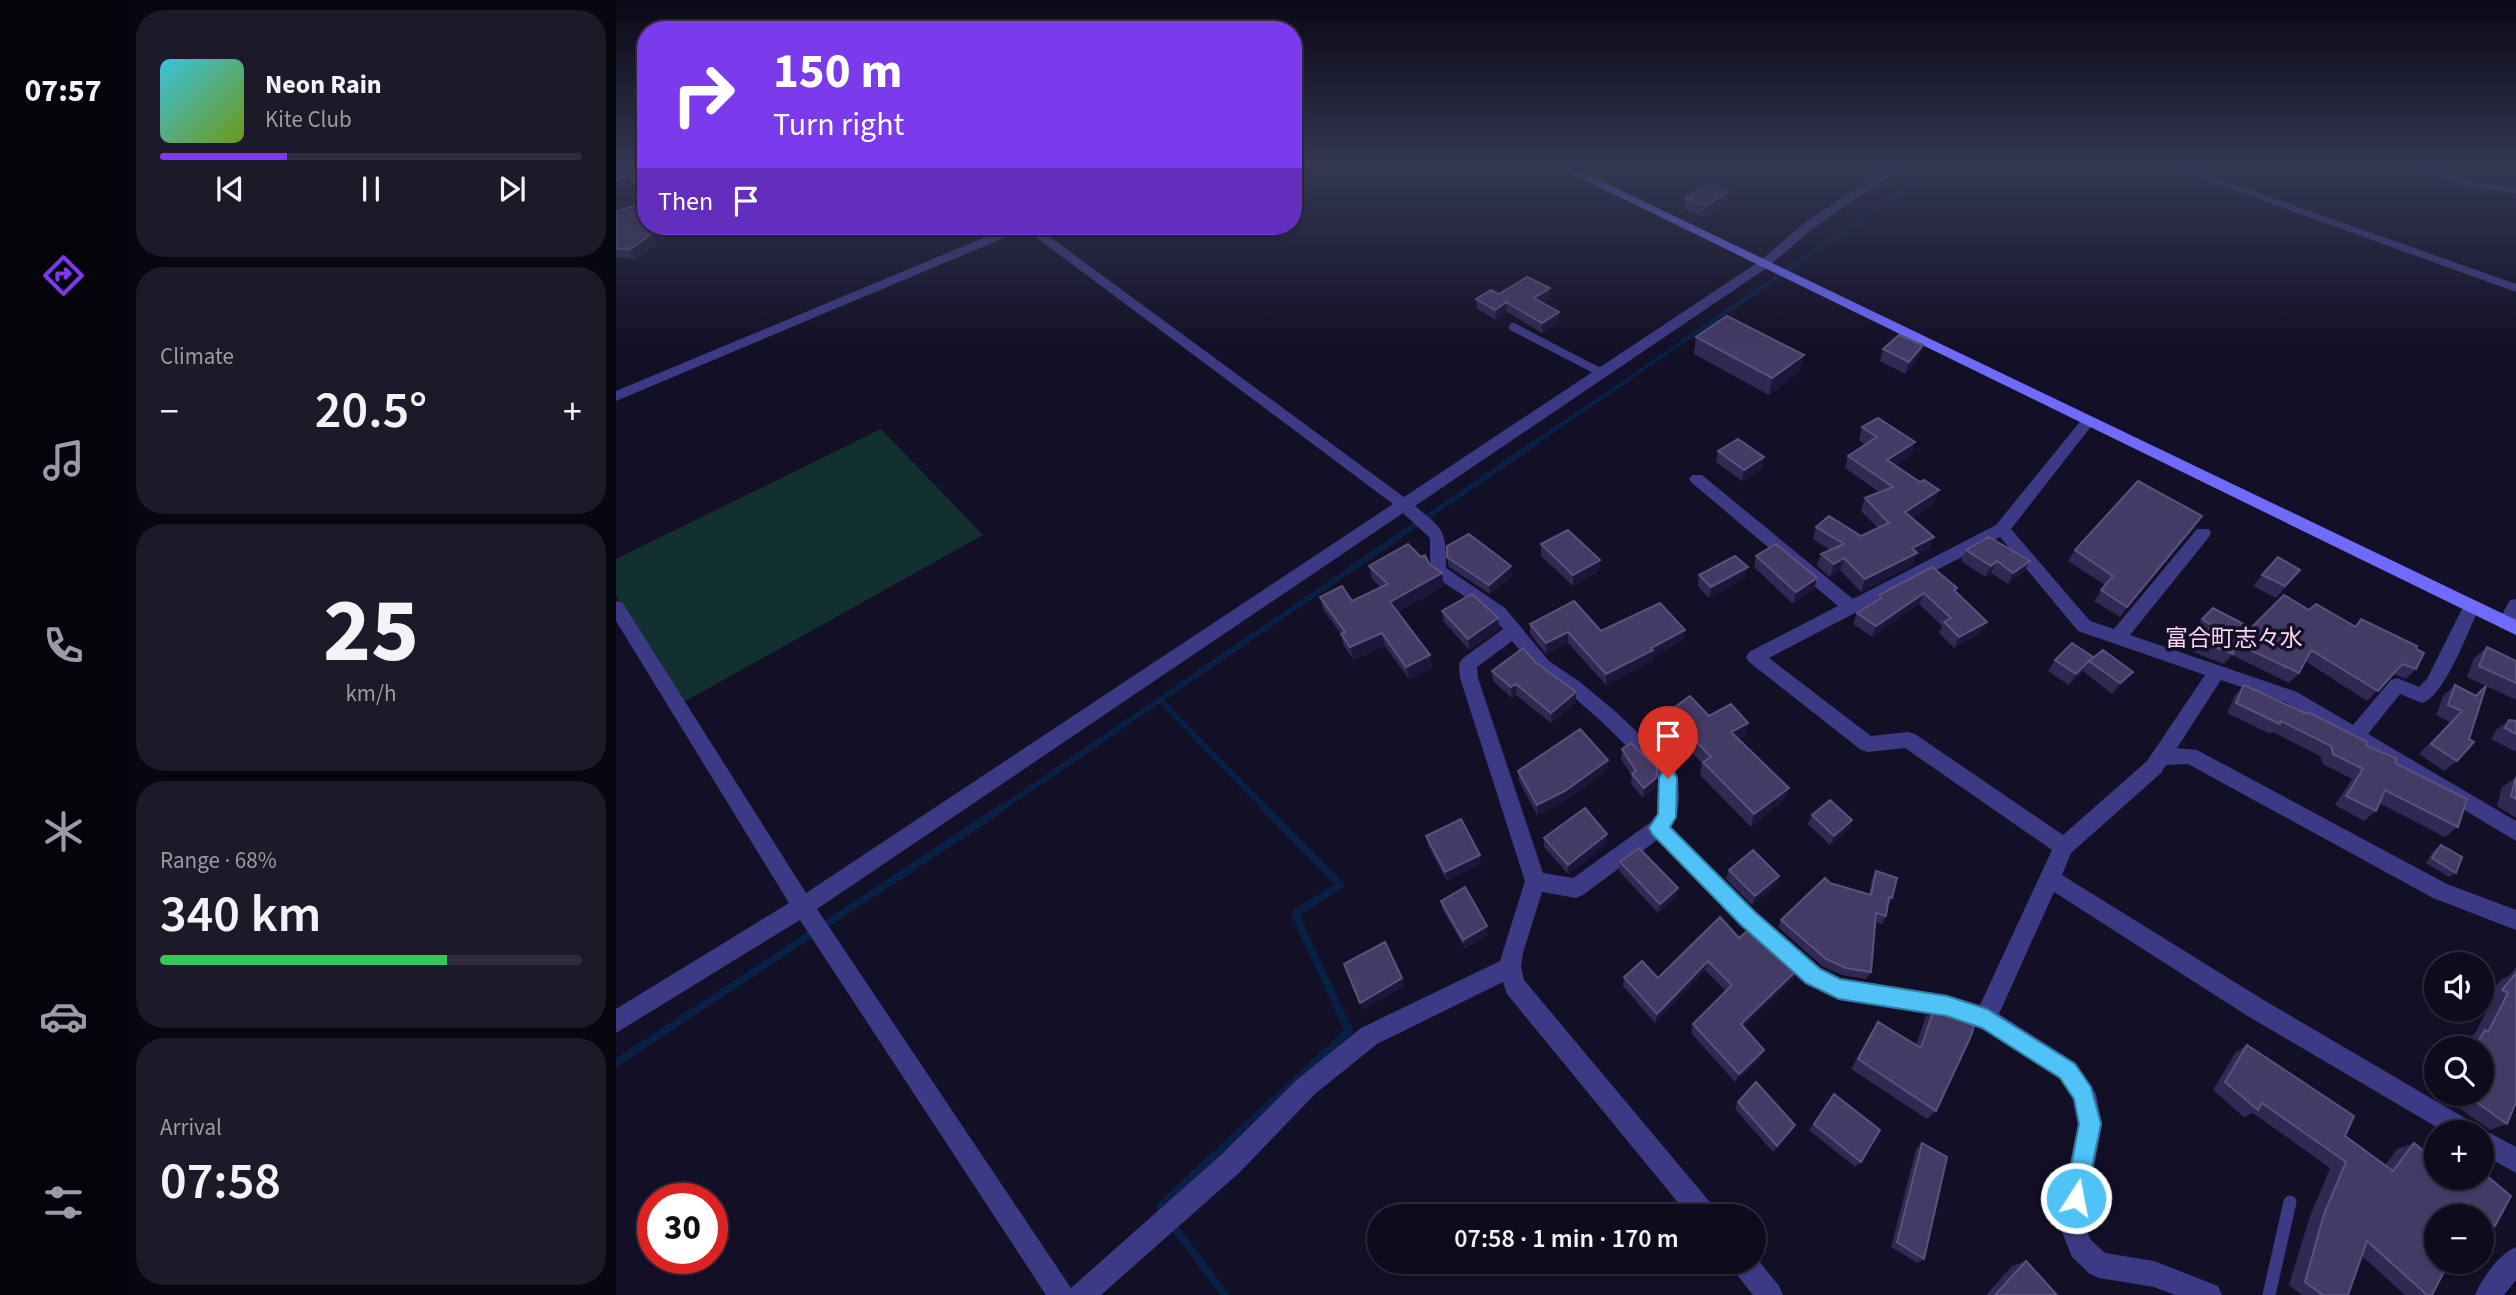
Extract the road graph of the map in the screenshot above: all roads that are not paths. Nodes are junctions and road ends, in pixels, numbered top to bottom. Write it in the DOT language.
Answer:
graph roads {
  1 [pos="1686,226"];
  2 [pos="1808,226"];
  3 [pos="2343,226"];
  4 [pos="1001,235"];
  5 [pos="1040,235"];
  6 [pos="1768,266"];
  7 [pos="2516,288"];
  8 [pos="1513,327"];
  9 [pos="1602,373"];
  10 [pos="616,396"];
  11 [pos="2088,421"];
  12 [pos="1697,479"];
  13 [pos="1406,508"];
  14 [pos="2001,529"];
  15 [pos="2203,533"];
  16 [pos="2516,605"];
  17 [pos="616,607"];
  18 [pos="1851,607"];
  19 [pos="2472,607"];
  20 [pos="2511,626"];
  21 [pos="1513,631"];
  22 [pos="2118,637"];
  23 [pos="2217,671"];
  24 [pos="2355,736"];
  25 [pos="2161,757"];
  26 [pos="1658,828"];
  27 [pos="2516,832"];
  28 [pos="2064,847"];
  29 [pos="2049,878"];
  30 [pos="1535,881"];
  31 [pos="806,910"];
  32 [pos="2516,920"];
  33 [pos="1510,967"];
  34 [pos="1987,1019"];
  35 [pos="616,1022"];
  36 [pos="2447,1120"];
  37 [pos="2494,1148"];
  38 [pos="2516,1161"];
  39 [pos="2290,1202"];
  40 [pos="1695,1204"];
  41 [pos="2516,1260"];
  42 [pos="1753,1274"];
  43 [pos="1061,1295"];
  44 [pos="1081,1295"];
  45 [pos="1770,1295"];
  46 [pos="2209,1295"];
  47 [pos="2269,1295"];
  48 [pos="2488,1295"];
  1 -- 6 [label="street"];
  2 -- 6 [label="street"];
  3 -- 7 [label="street"];
  4 -- 10 [label="street"];
  5 -- 13 [label="street"];
  6 -- 9 [label="street"];
  6 -- 11 [label="street"];
  8 -- 9 [label="lane"];
  9 -- 13 [label="street"];
  11 -- 14 [label="street"];
  11 -- 19 [label="street"];
  12 -- 18 [label="street"];
  13 -- 21 [label="street"];
  13 -- 31 [label="street"];
  14 -- 18 [label="street"];
  14 -- 22 [label="street"];
  15 -- 22 [label="street"];
  16 -- 20 [label="street"];
  17 -- 31 [label="street"];
  18 -- 28 [label="street"];
  19 -- 20 [label="street"];
  19 -- 24 [label="street"];
  21 -- 26 [label="street"];
  21 -- 30 [label="street"];
  22 -- 23 [label="street"];
  23 -- 24 [label="street"];
  23 -- 25 [label="street"];
  24 -- 27 [label="street"];
  25 -- 28 [label="street"];
  25 -- 32 [label="street"];
  26 -- 30 [label="street"];
  26 -- 34 [label="street"];
  28 -- 29 [label="street"];
  29 -- 34 [label="street"];
  29 -- 36 [label="street"];
  30 -- 33 [label="street"];
  31 -- 35 [label="street"];
  31 -- 43 [label="street"];
  33 -- 40 [label="street"];
  33 -- 44 [label="street"];
  34 -- 46 [label="street"];
  37 -- 38 [label="street"];
  39 -- 47 [label="lane"];
  41 -- 48 [label="street"];
  42 -- 45 [label="street"];
}
